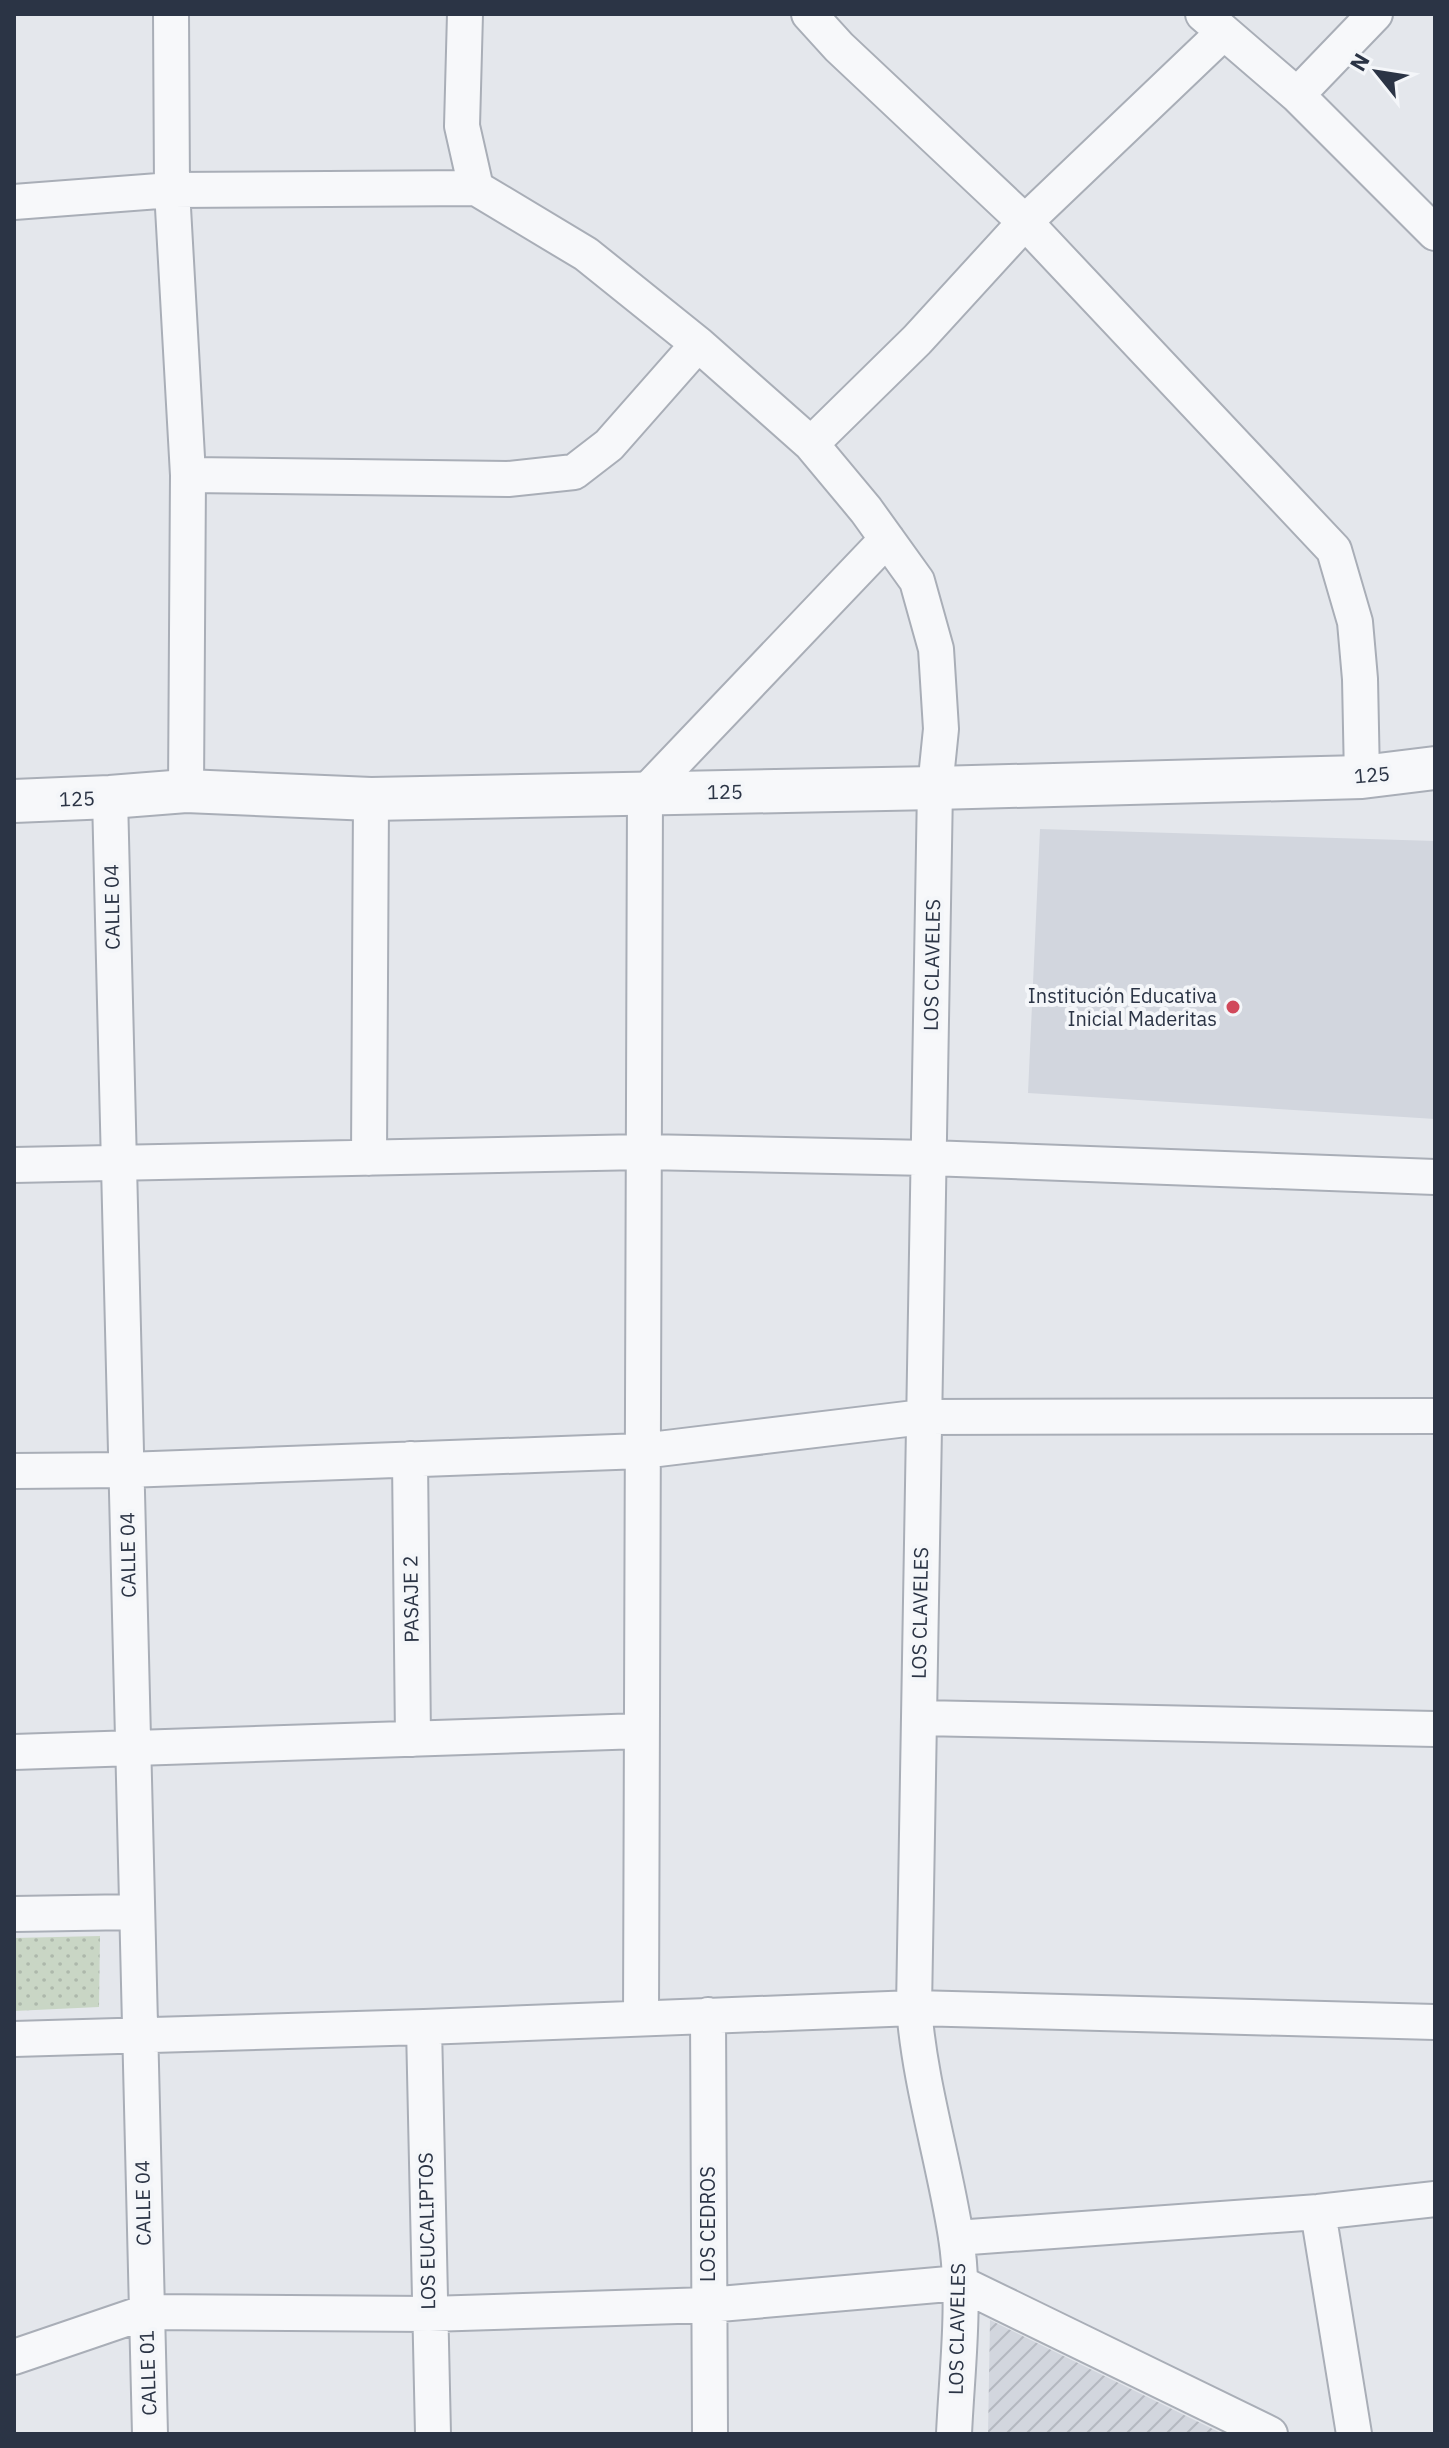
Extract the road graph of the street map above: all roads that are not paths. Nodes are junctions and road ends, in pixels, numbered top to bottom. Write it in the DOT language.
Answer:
graph roads {
  1 [pos="171,14"];
  2 [pos="465,14"];
  3 [pos="809,14"];
  4 [pos="1375,14"];
  5 [pos="1213,24"];
  6 [pos="1297,95"];
  7 [pos="476,188"];
  8 [pos="172,190"];
  9 [pos="14,202"];
  10 [pos="1025,222"];
  11 [pos="1435,233"];
  12 [pos="698,344"];
  13 [pos="811,444"];
  14 [pos="188,475"];
  15 [pos="887,539"];
  16 [pos="1435,768"];
  17 [pos="1362,777"];
  18 [pos="935,788"];
  19 [pos="186,791"];
  20 [pos="645,793"];
  21 [pos="110,797"];
  22 [pos="371,799"];
  23 [pos="14,801"];
  24 [pos="644,1152"];
  25 [pos="369,1158"];
  26 [pos="929,1158"];
  27 [pos="118,1163"];
  28 [pos="14,1165"];
  29 [pos="1435,1177"];
  30 [pos="1435,1416"];
  31 [pos="923,1417"];
  32 [pos="642,1451"];
  33 [pos="410,1459"];
  34 [pos="126,1470"];
  35 [pos="14,1471"];
  36 [pos="919,1718"];
  37 [pos="1435,1729"];
  38 [pos="641,1731"];
  39 [pos="413,1739"];
  40 [pos="132,1750"];
  41 [pos="14,1752"];
  42 [pos="136,1912"];
  43 [pos="14,1914"];
  44 [pos="914,2008"];
  45 [pos="708,2015"];
  46 [pos="641,2018"];
  47 [pos="1435,2022"];
  48 [pos="424,2027"];
  49 [pos="139,2034"];
  50 [pos="14,2039"];
  51 [pos="1435,2199"];
  52 [pos="1318,2212"];
  53 [pos="956,2238"];
  54 [pos="960,2283"];
  55 [pos="708,2305"];
  56 [pos="146,2312"];
  57 [pos="429,2314"];
  58 [pos="14,2357"];
  59 [pos="150,2434"];
  60 [pos="433,2434"];
  61 [pos="710,2434"];
  62 [pos="954,2434"];
  63 [pos="1270,2434"];
  64 [pos="1354,2434"];
  1 -- 8 [label="street"];
  2 -- 7 [label="street"];
  3 -- 10 [label="street"];
  4 -- 6 [label="street"];
  5 -- 6 [label="street"];
  5 -- 10 [label="street"];
  6 -- 11 [label="street"];
  7 -- 8 [label="street"];
  7 -- 12 [label="street, LOS CLAVELES"];
  8 -- 9 [label="street"];
  8 -- 14 [label="street"];
  10 -- 13 [label="street"];
  10 -- 17 [label="street"];
  12 -- 13 [label="street, LOS CLAVELES"];
  12 -- 14 [label="street"];
  13 -- 15 [label="street, LOS CLAVELES"];
  14 -- 19 [label="street"];
  15 -- 18 [label="street, LOS CLAVELES"];
  15 -- 20 [label="street"];
  16 -- 17 [label="street, 125"];
  17 -- 18 [label="street, 125"];
  18 -- 20 [label="street, 125"];
  18 -- 26 [label="street, LOS CLAVELES"];
  19 -- 21 [label="street, 125"];
  19 -- 22 [label="street, 125"];
  20 -- 22 [label="street, 125"];
  20 -- 24 [label="street"];
  21 -- 23 [label="street, 125"];
  21 -- 27 [label="street, CALLE 04"];
  22 -- 25 [label="street"];
  24 -- 25 [label="street"];
  24 -- 26 [label="street"];
  24 -- 32 [label="street"];
  25 -- 27 [label="street"];
  26 -- 29 [label="street"];
  26 -- 31 [label="street, LOS CLAVELES"];
  27 -- 28 [label="street"];
  27 -- 34 [label="street, CALLE 04"];
  30 -- 31 [label="street"];
  31 -- 32 [label="street"];
  31 -- 36 [label="street, LOS CLAVELES"];
  32 -- 33 [label="street"];
  32 -- 38 [label="street"];
  33 -- 34 [label="street"];
  33 -- 39 [label="street, PASAJE 2"];
  34 -- 35 [label="street"];
  34 -- 40 [label="street, CALLE 04"];
  36 -- 37 [label="street"];
  36 -- 44 [label="street, LOS CLAVELES"];
  38 -- 39 [label="street"];
  38 -- 46 [label="street"];
  39 -- 40 [label="street"];
  40 -- 41 [label="street"];
  40 -- 42 [label="street, CALLE 04"];
  42 -- 43 [label="street"];
  42 -- 49 [label="street, CALLE 04"];
  44 -- 45 [label="street"];
  44 -- 47 [label="street"];
  44 -- 53 [label="street, LOS CLAVELES"];
  45 -- 46 [label="street"];
  45 -- 55 [label="street, LOS CEDROS"];
  46 -- 48 [label="street"];
  48 -- 49 [label="street"];
  48 -- 57 [label="street, LOS EUCALIPTOS"];
  49 -- 50 [label="street"];
  49 -- 56 [label="street, CALLE 04"];
  51 -- 52 [label="street"];
  52 -- 53 [label="street"];
  52 -- 64 [label="street"];
  53 -- 54 [label="street, LOS CLAVELES"];
  54 -- 55 [label="street"];
  54 -- 62 [label="street, LOS CLAVELES"];
  54 -- 63 [label="street"];
  55 -- 57 [label="street"];
  55 -- 61 [label="street, LOS CEDROS"];
  56 -- 57 [label="street"];
  56 -- 58 [label="street"];
  56 -- 59 [label="street, CALLE 01"];
  57 -- 60 [label="street, LOS EUCALIPTOS"];
}
